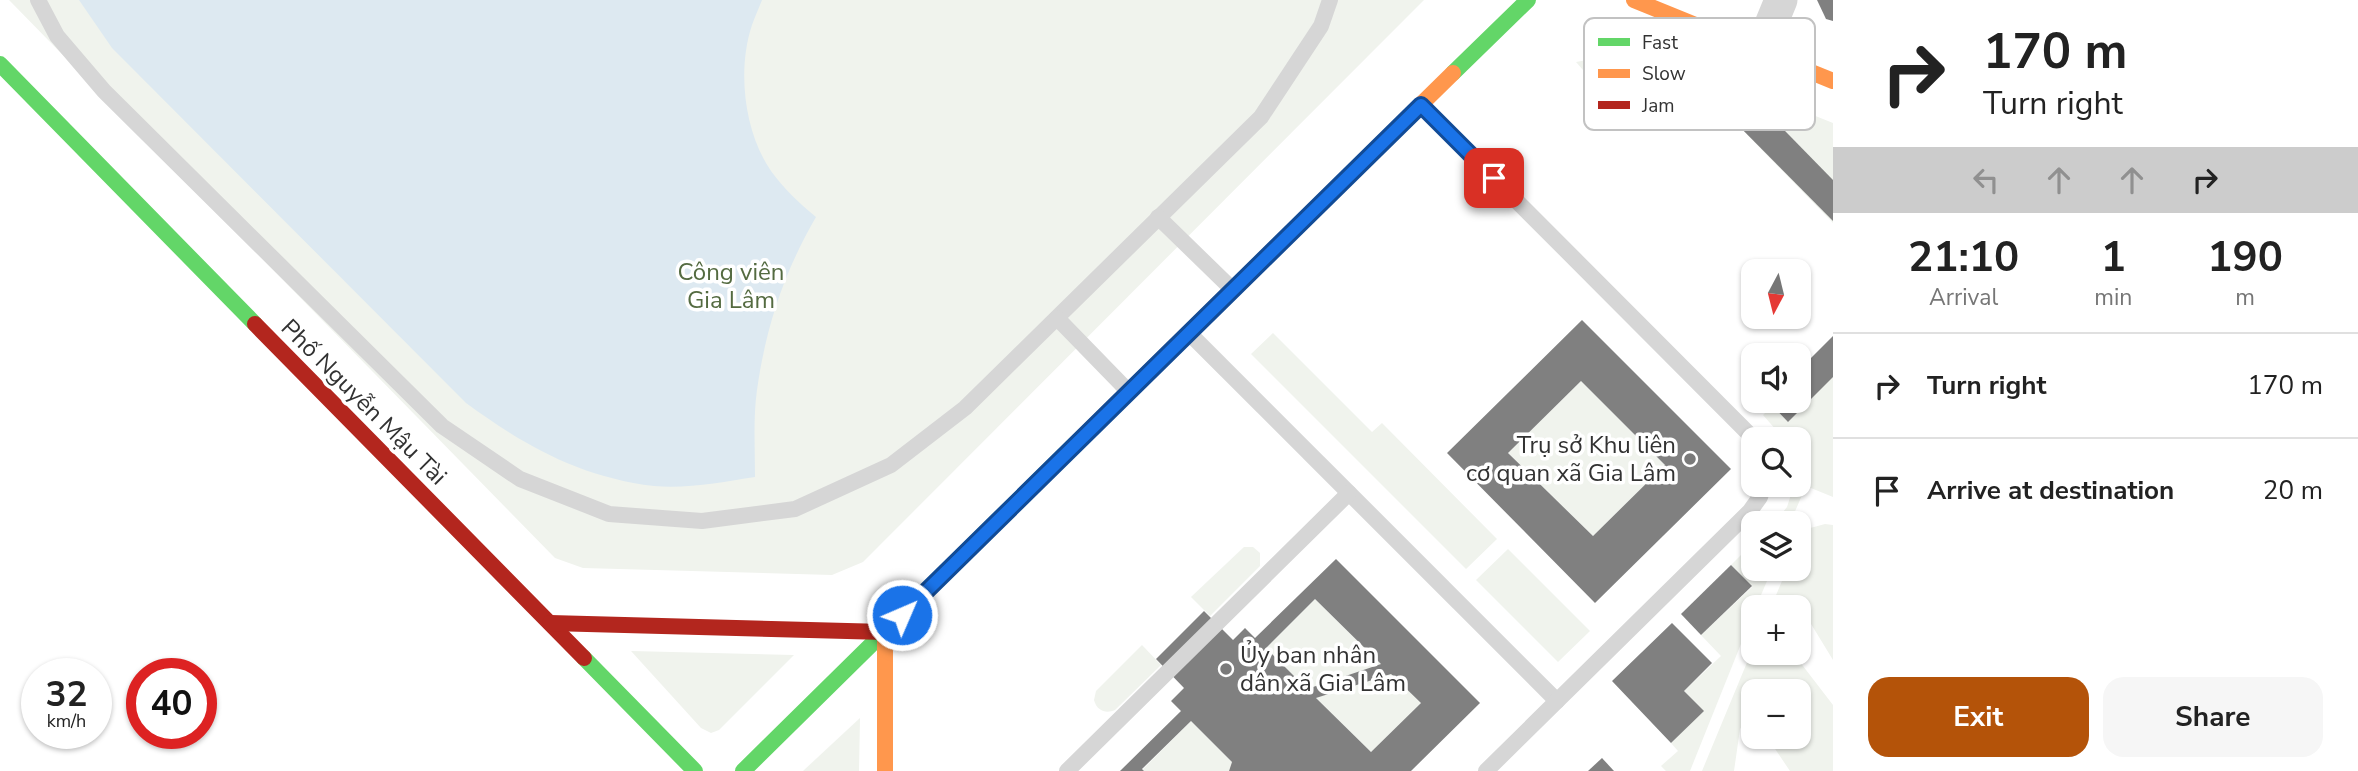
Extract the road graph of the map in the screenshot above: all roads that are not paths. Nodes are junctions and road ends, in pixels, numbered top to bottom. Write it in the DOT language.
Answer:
graph roads {
  1 [pos="38,0"];
  2 [pos="1330,0"];
  3 [pos="1528,0"];
  4 [pos="1634,0"];
  5 [pos="1781,0"];
  6 [pos="1678,18"];
  7 [pos="1774,18"];
  8 [pos="0,64"];
  9 [pos="1815,74"];
  10 [pos="1833,81"];
  11 [pos="1421,105"];
  12 [pos="1158,217"];
  13 [pos="1233,289"];
  14 [pos="1057,318"];
  15 [pos="1189,333"];
  16 [pos="1129,392"];
  17 [pos="1742,427"];
  18 [pos="1349,493"];
  19 [pos="1760,497"];
  20 [pos="550,623"];
  21 [pos="885,632"];
  22 [pos="1557,701"];
  23 [pos="695,771"];
  24 [pos="743,771"];
  25 [pos="885,771"];
  26 [pos="1067,771"];
  27 [pos="1486,771"];
  1 -- 14 [label="lane"];
  2 -- 12 [label="lane"];
  3 -- 11 [label="street"];
  4 -- 6 [label="street"];
  5 -- 7 [label="street"];
  8 -- 20 [label="street, Phố Nguyễn Mậu Tài"];
  9 -- 10 [label="street"];
  11 -- 13 [label="street"];
  11 -- 17 [label="lane"];
  12 -- 13 [label="lane"];
  12 -- 14 [label="lane"];
  13 -- 15 [label="street"];
  14 -- 16 [label="lane"];
  15 -- 16 [label="street"];
  15 -- 18 [label="lane"];
  16 -- 21 [label="street"];
  18 -- 22 [label="lane"];
  18 -- 26 [label="lane"];
  19 -- 22 [label="lane"];
  20 -- 21 [label="street"];
  20 -- 23 [label="street, Phố Nguyễn Mậu Tài"];
  21 -- 24 [label="street"];
  21 -- 25 [label="street"];
  22 -- 27 [label="lane"];
}
